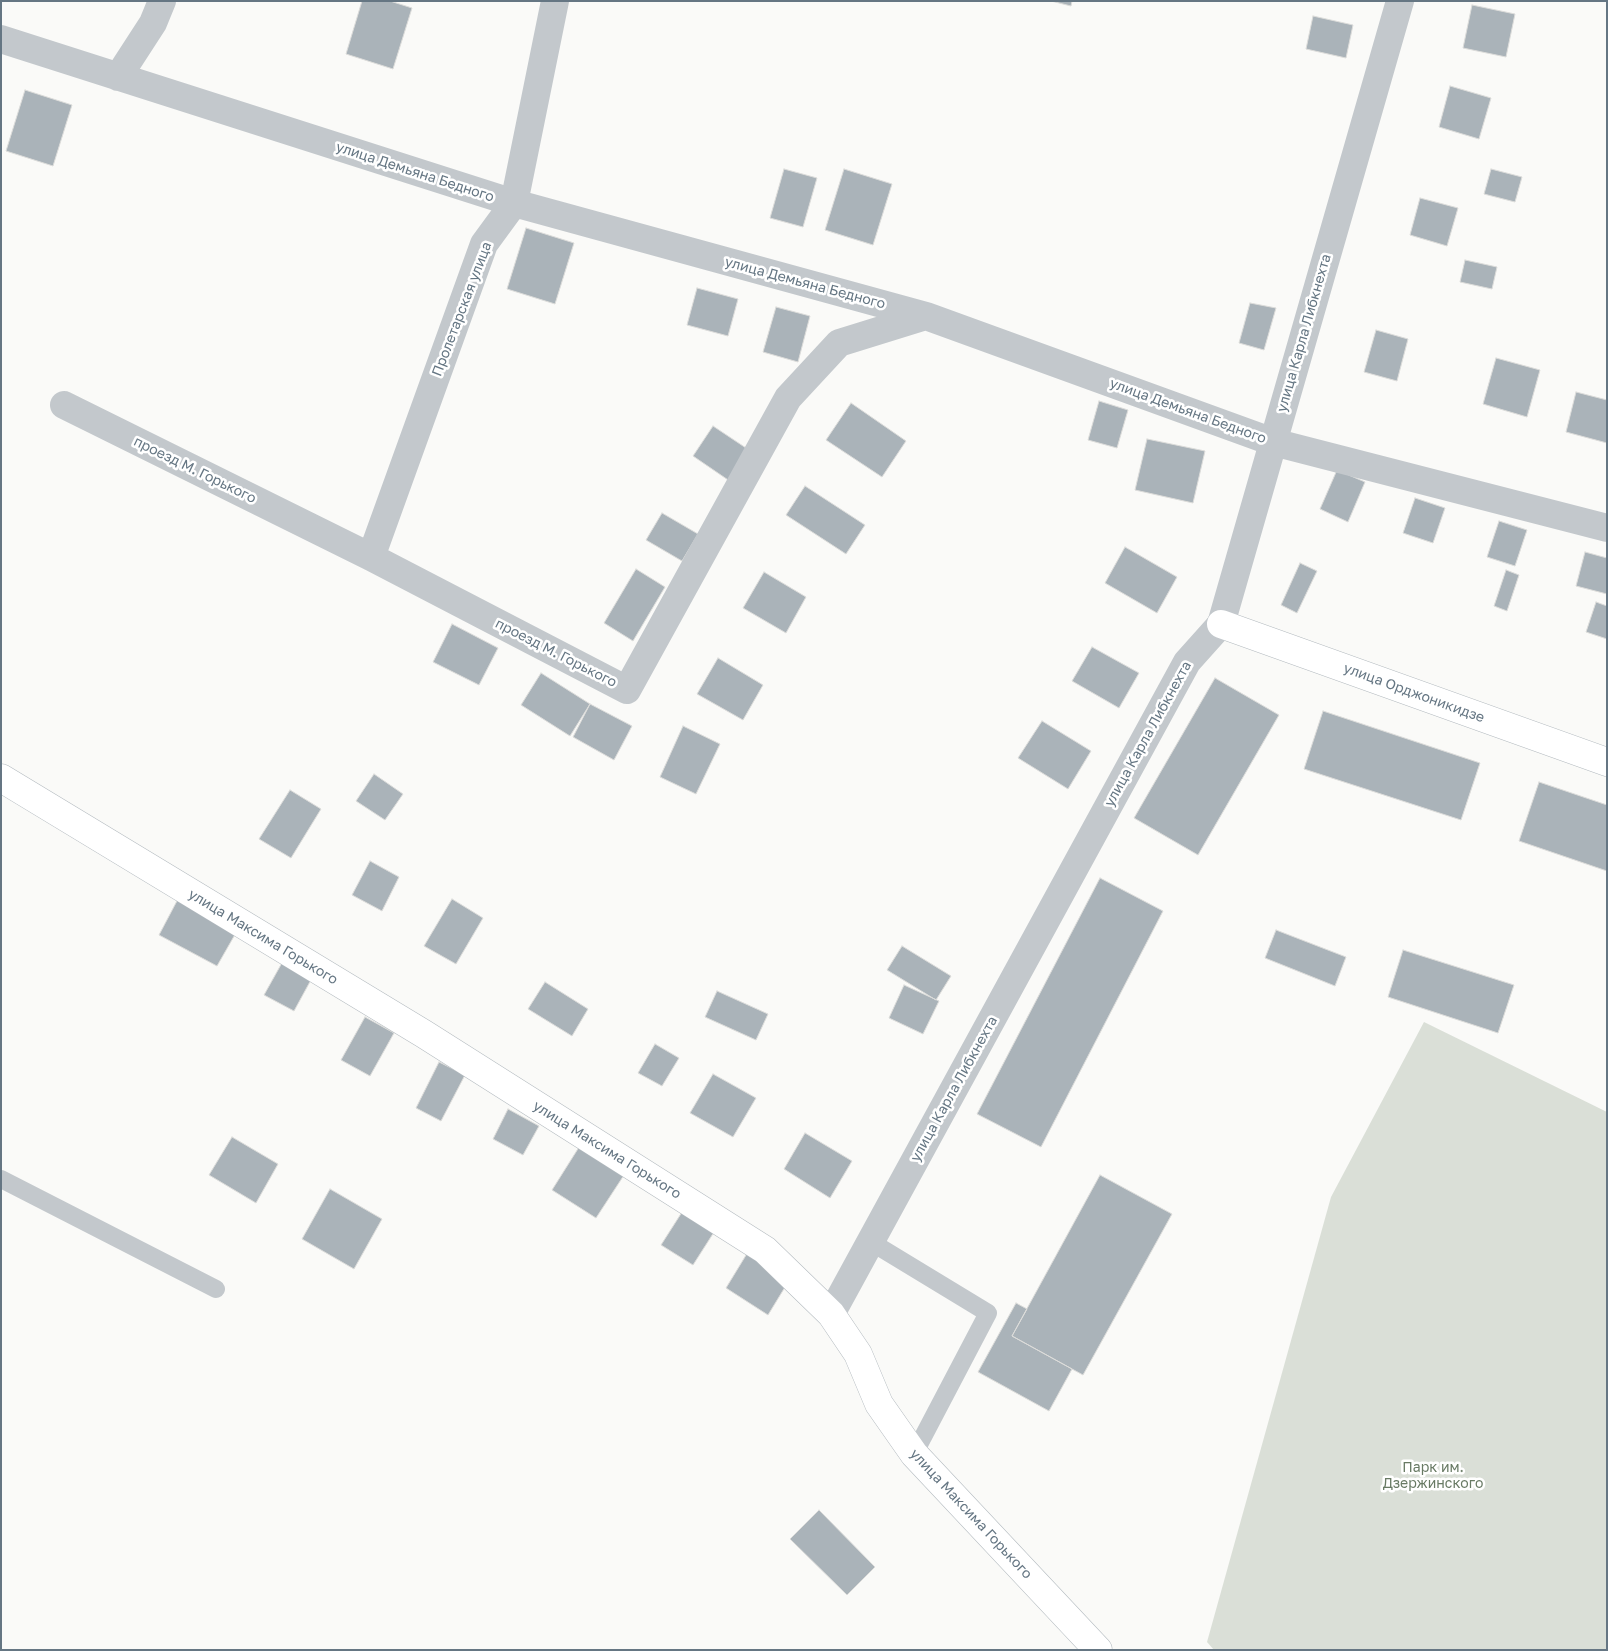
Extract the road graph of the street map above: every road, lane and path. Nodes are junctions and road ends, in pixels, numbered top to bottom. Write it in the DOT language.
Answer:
graph roads {
  1 [pos="162,1"];
  2 [pos="554,1"];
  3 [pos="1400,1"];
  4 [pos="1,39"];
  5 [pos="118,77"];
  6 [pos="514,203"];
  7 [pos="926,316"];
  8 [pos="64,406"];
  9 [pos="1273,442"];
  10 [pos="1607,528"];
  11 [pos="371,558"];
  12 [pos="1221,624"];
  13 [pos="1607,762"];
  14 [pos="1,778"];
  15 [pos="1,1179"];
  16 [pos="871,1242"];
  17 [pos="216,1289"];
  18 [pos="831,1314"];
  19 [pos="914,1454"];
  20 [pos="1098,1650"];
  1 -- 5 [label="street"];
  2 -- 6 [label="street, Пролетарская улица"];
  3 -- 9 [label="street, улица Карла Либкнехта"];
  4 -- 5 [label="street, улица Демьяна Бедного"];
  5 -- 6 [label="street, улица Демьяна Бедного"];
  6 -- 7 [label="street, улица Демьяна Бедного"];
  6 -- 11 [label="street, Пролетарская улица"];
  7 -- 9 [label="street, улица Демьяна Бедного"];
  7 -- 11 [label="street, проезд М. Горького"];
  8 -- 11 [label="street, проезд М. Горького"];
  9 -- 10 [label="street, улица Демьяна Бедного"];
  9 -- 12 [label="street, улица Карла Либкнехта"];
  12 -- 13 [label="street, улица Орджоникидзе"];
  12 -- 16 [label="street, улица Карла Либкнехта"];
  14 -- 18 [label="street, улица Максима Горького"];
  15 -- 17 [label="lane"];
  16 -- 18 [label="street, улица Карла Либкнехта"];
  16 -- 19 [label="lane"];
  18 -- 19 [label="street, улица Максима Горького"];
  19 -- 20 [label="street, улица Максима Горького"];
}
